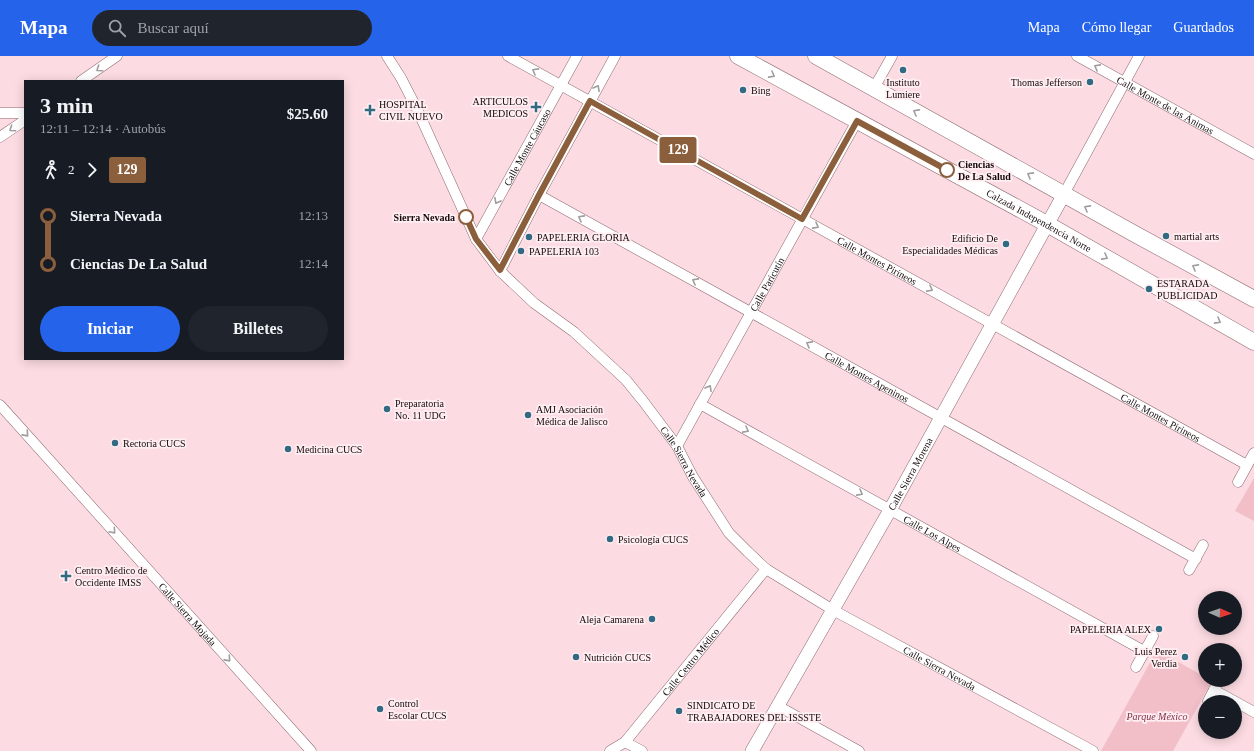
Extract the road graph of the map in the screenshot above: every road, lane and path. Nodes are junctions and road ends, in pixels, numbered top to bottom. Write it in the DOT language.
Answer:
graph roads {
  1 [pos="117,56"];
  2 [pos="387,56"];
  3 [pos="508,56"];
  4 [pos="577,56"];
  5 [pos="614,56"];
  6 [pos="738,56"];
  7 [pos="816,56"];
  8 [pos="892,56"];
  9 [pos="1077,56"];
  10 [pos="1139,56"];
  11 [pos="82,80"];
  12 [pos="1124,82"];
  13 [pos="561,86"];
  14 [pos="874,88"];
  15 [pos="590,101"];
  16 [pos="0,113"];
  17 [pos="24,113"];
  18 [pos="24,121"];
  19 [pos="857,121"];
  20 [pos="0,137"];
  21 [pos="1254,154"];
  22 [pos="1064,194"];
  23 [pos="539,195"];
  24 [pos="802,219"];
  25 [pos="1047,224"];
  26 [pos="476,239"];
  27 [pos="500,270"];
  28 [pos="1254,299"];
  29 [pos="751,312"];
  30 [pos="992,324"];
  31 [pos="1254,342"];
  32 [pos="700,404"];
  33 [pos="0,405"];
  34 [pos="941,418"];
  35 [pos="677,446"];
  36 [pos="1254,452"];
  37 [pos="1247,465"];
  38 [pos="1238,482"];
  39 [pos="890,510"];
  40 [pos="1203,545"];
  41 [pos="1196,559"];
  42 [pos="766,569"];
  43 [pos="1189,570"];
  44 [pos="833,610"];
  45 [pos="1153,636"];
  46 [pos="1144,651"];
  47 [pos="1136,667"];
  48 [pos="1216,687"];
  49 [pos="1214,690"];
  50 [pos="1211,695"];
  51 [pos="778,706"];
  52 [pos="1254,712"];
  53 [pos="626,742"];
  54 [pos="312,751"];
  55 [pos="610,751"];
  56 [pos="642,751"];
  57 [pos="752,751"];
  58 [pos="859,751"];
  59 [pos="1093,751"];
  1 -- 11 [label="street, one-way"];
  2 -- 26 [label="street, Calle Sierra Nevada"];
  13 -- 3 [label="street, Calle Montes Pirineos, one-way"];
  4 -- 13 [label="street, Calle Monte Cáucaso"];
  15 -- 5 [label="street, one-way"];
  6 -- 19 [label="main road, Calzada Independencia Norte, one-way"];
  7 -- 14 [label="main road"];
  8 -- 14 [label="street"];
  12 -- 9 [label="street, Calle Monte de las Ánimas, one-way"];
  10 -- 12 [label="street"];
  12 -- 21 [label="street, Calle Monte de las Ánimas"];
  12 -- 22 [label="street"];
  13 -- 15 [label="street, Calle Montes Pirineos"];
  13 -- 26 [label="street, Calle Monte Cáucaso, one-way"];
  22 -- 14 [label="main road, one-way"];
  15 -- 23 [label="street"];
  15 -- 24 [label="street, Calle Montes Pirineos"];
  16 -- 17 [label="street"];
  18 -- 20 [label="street, one-way"];
  19 -- 24 [label="street, Calle Paricutín"];
  19 -- 25 [label="main road, Calzada Independencia Norte"];
  22 -- 25 [label="street, Calle Sierra Morena"];
  28 -- 22 [label="main road, one-way"];
  23 -- 27 [label="street"];
  29 -- 23 [label="street, Calle Montes Apeninos, one-way"];
  24 -- 29 [label="street, Calle Paricutín"];
  24 -- 30 [label="street, Calle Montes Pirineos, one-way"];
  25 -- 30 [label="street, Calle Sierra Morena"];
  25 -- 31 [label="main road, Calzada Independencia Norte, one-way"];
  26 -- 27 [label="street, Calle Sierra Nevada"];
  27 -- 35 [label="street, Calle Sierra Nevada"];
  32 -- 29 [label="street, Calle Paricutín, one-way"];
  34 -- 29 [label="street, Calle Montes Apeninos, one-way"];
  30 -- 34 [label="street, Calle Sierra Morena"];
  30 -- 37 [label="street, Calle Montes Pirineos"];
  32 -- 35 [label="street, Calle Paricutín"];
  32 -- 39 [label="street, Calle Los Alpes, one-way"];
  33 -- 54 [label="street, Calle Sierra Mojada, one-way"];
  34 -- 39 [label="street, Calle Sierra Morena"];
  34 -- 41 [label="street, Calle Montes Apeninos"];
  35 -- 42 [label="street, Calle Sierra Nevada"];
  36 -- 37 [label="street"];
  37 -- 38 [label="street"];
  39 -- 44 [label="street, Calle Sierra Morena"];
  39 -- 46 [label="street, Calle Los Alpes"];
  40 -- 41 [label="street"];
  41 -- 43 [label="street"];
  42 -- 44 [label="street, Calle Sierra Nevada"];
  42 -- 53 [label="street, Calle Centro Médico"];
  44 -- 51 [label="street, Calle Sierra Morena"];
  44 -- 59 [label="street, Calle Sierra Nevada"];
  45 -- 46 [label="street"];
  46 -- 47 [label="street"];
  48 -- 49 [label="street"];
  49 -- 50 [label="street"];
  49 -- 52 [label="street"];
  51 -- 57 [label="street, Calle Sierra Morena"];
  51 -- 58 [label="street"];
  53 -- 55 [label="street, Calle Centro Médico"];
  53 -- 56 [label="street"];
}
